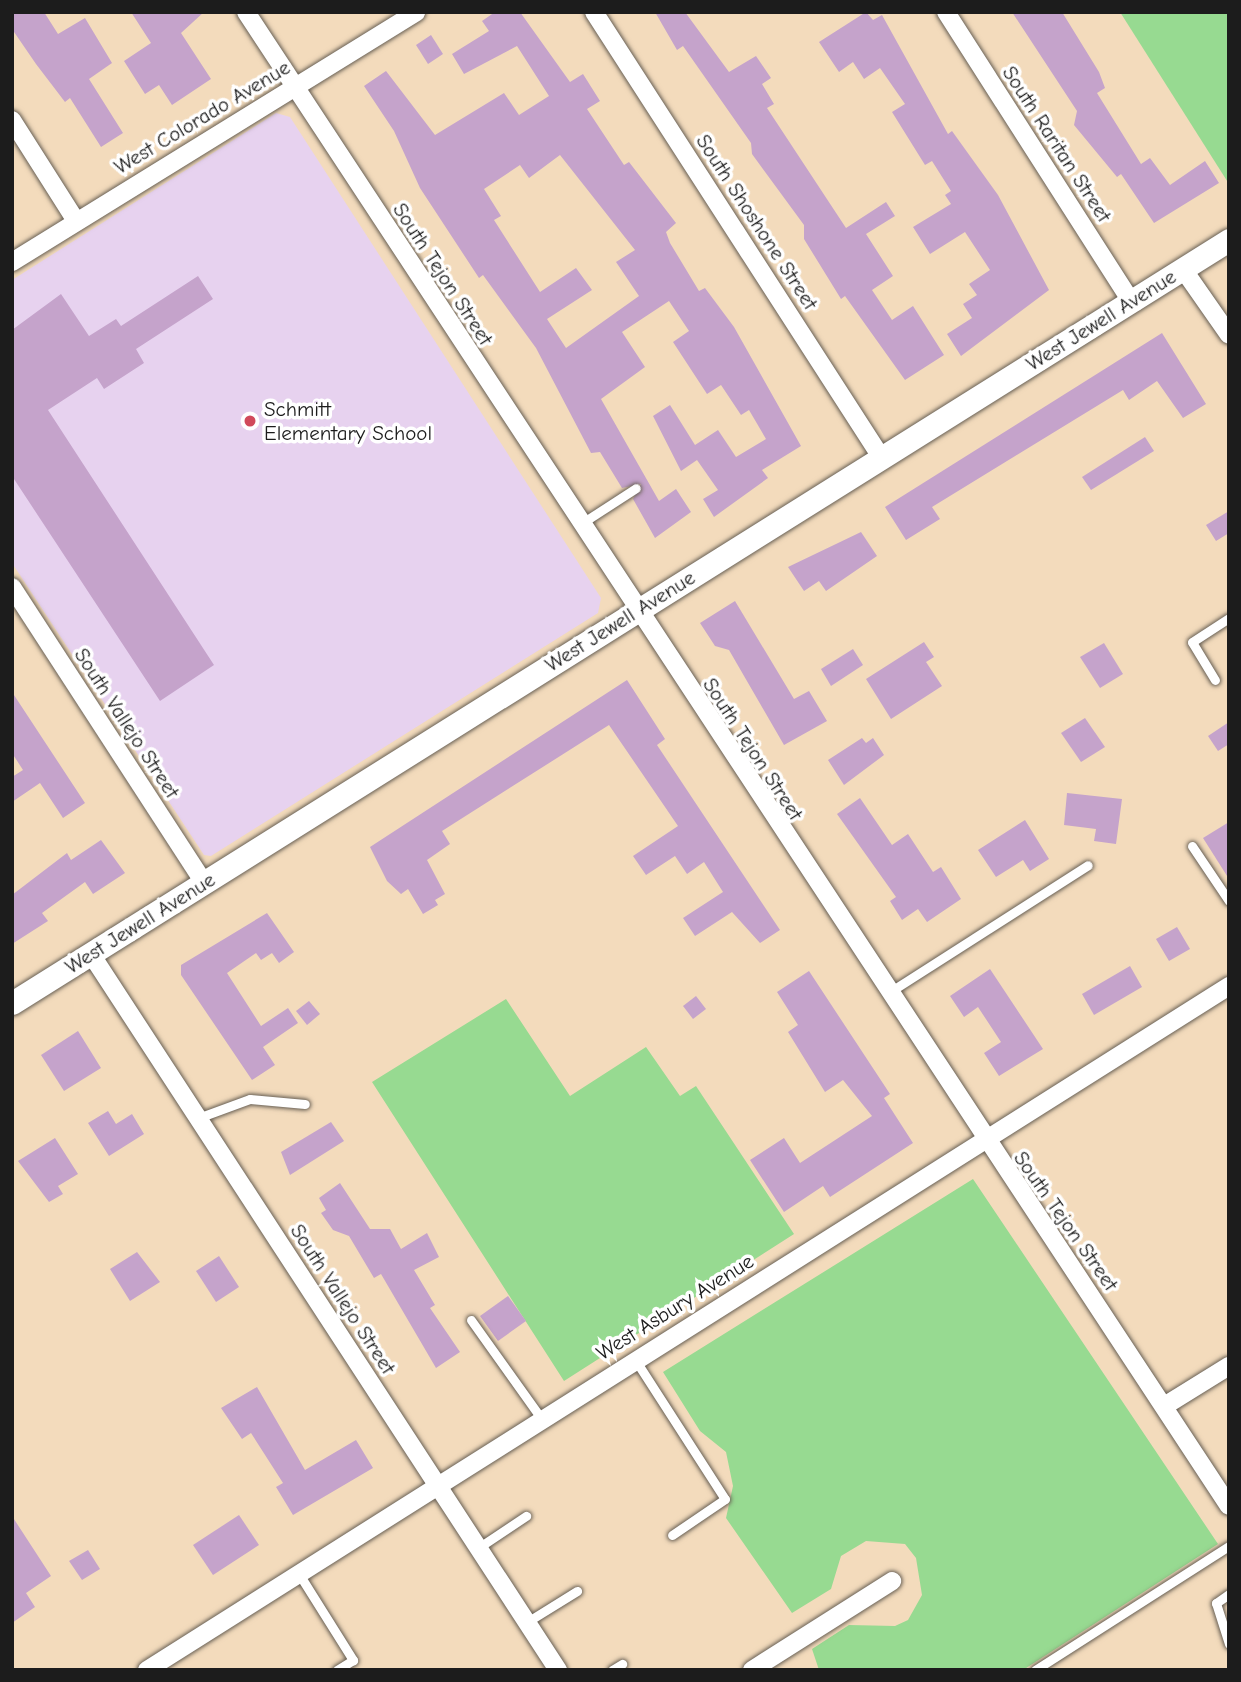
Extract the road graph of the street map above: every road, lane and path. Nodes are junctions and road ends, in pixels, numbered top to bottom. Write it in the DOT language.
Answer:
graph roads {
  1 [pos="246,12"];
  2 [pos="416,12"];
  3 [pos="594,12"];
  4 [pos="946,12"];
  5 [pos="294,88"];
  6 [pos="12,120"];
  7 [pos="76,221"];
  8 [pos="1229,240"];
  9 [pos="12,262"];
  10 [pos="1183,269"];
  11 [pos="1131,301"];
  12 [pos="1229,335"];
  13 [pos="881,457"];
  14 [pos="636,488"];
  15 [pos="579,525"];
  16 [pos="12,587"];
  17 [pos="635,611"];
  18 [pos="1229,618"];
  19 [pos="1215,680"];
  20 [pos="1192,846"];
  21 [pos="1088,865"];
  22 [pos="204,883"];
  23 [pos="1229,901"];
  24 [pos="91,954"];
  25 [pos="1229,986"];
  26 [pos="887,994"];
  27 [pos="12,1003"];
  28 [pos="305,1104"];
  29 [pos="198,1118"];
  30 [pos="983,1140"];
  31 [pos="471,1320"];
  32 [pos="635,1359"];
  33 [pos="1229,1366"];
  34 [pos="1166,1405"];
  35 [pos="541,1418"];
  36 [pos="436,1484"];
  37 [pos="1229,1506"];
  38 [pos="526,1516"];
  39 [pos="672,1535"];
  40 [pos="1229,1546"];
  41 [pos="478,1548"];
  42 [pos="299,1574"];
  43 [pos="892,1581"];
  44 [pos="577,1591"];
  45 [pos="1229,1594"];
  46 [pos="527,1622"];
  47 [pos="1229,1644"];
  48 [pos="622,1664"];
  49 [pos="147,1670"];
  50 [pos="337,1670"];
  51 [pos="558,1670"];
  52 [pos="612,1670"];
  53 [pos="752,1670"];
  54 [pos="1035,1670"];
  1 -- 5 [label="street, South Tejon Street"];
  2 -- 5 [label="street, West Colorado Avenue"];
  3 -- 13 [label="street, South Shoshone Street"];
  4 -- 11 [label="street, South Raritan Street"];
  5 -- 7 [label="street, West Colorado Avenue"];
  5 -- 15 [label="street, South Tejon Street"];
  6 -- 7 [label="street"];
  7 -- 9 [label="street, West Colorado Avenue"];
  8 -- 10 [label="street, West Jewell Avenue"];
  10 -- 11 [label="street, West Jewell Avenue"];
  10 -- 12 [label="street"];
  11 -- 13 [label="street, West Jewell Avenue"];
  13 -- 17 [label="street, West Jewell Avenue"];
  14 -- 15 [label="lane"];
  15 -- 17 [label="street, South Tejon Street"];
  16 -- 22 [label="street, South Vallejo Street"];
  17 -- 22 [label="street, West Jewell Avenue"];
  17 -- 26 [label="street, South Tejon Street"];
  18 -- 19 [label="lane"];
  20 -- 23 [label="lane"];
  21 -- 26 [label="lane"];
  22 -- 24 [label="street, West Jewell Avenue"];
  24 -- 27 [label="street, West Jewell Avenue"];
  24 -- 29 [label="street, South Vallejo Street"];
  25 -- 30 [label="street, West Asbury Avenue"];
  26 -- 30 [label="street, South Tejon Street"];
  28 -- 29 [label="lane"];
  29 -- 36 [label="street, South Vallejo Street"];
  30 -- 32 [label="street, West Asbury Avenue"];
  30 -- 34 [label="street, South Tejon Street"];
  31 -- 35 [label="lane"];
  32 -- 35 [label="street, West Asbury Avenue"];
  32 -- 39 [label="lane"];
  33 -- 34 [label="street"];
  34 -- 37 [label="street, South Tejon Street"];
  35 -- 36 [label="street, West Asbury Avenue"];
  36 -- 41 [label="street, South Vallejo Street"];
  36 -- 42 [label="street, West Asbury Avenue"];
  38 -- 41 [label="lane"];
  40 -- 54 [label="lane"];
  41 -- 46 [label="street, South Vallejo Street"];
  42 -- 49 [label="street, West Asbury Avenue"];
  42 -- 50 [label="lane"];
  43 -- 53 [label="street"];
  44 -- 46 [label="lane"];
  45 -- 47 [label="lane"];
  46 -- 51 [label="street, South Vallejo Street"];
  48 -- 52 [label="lane"];
}
